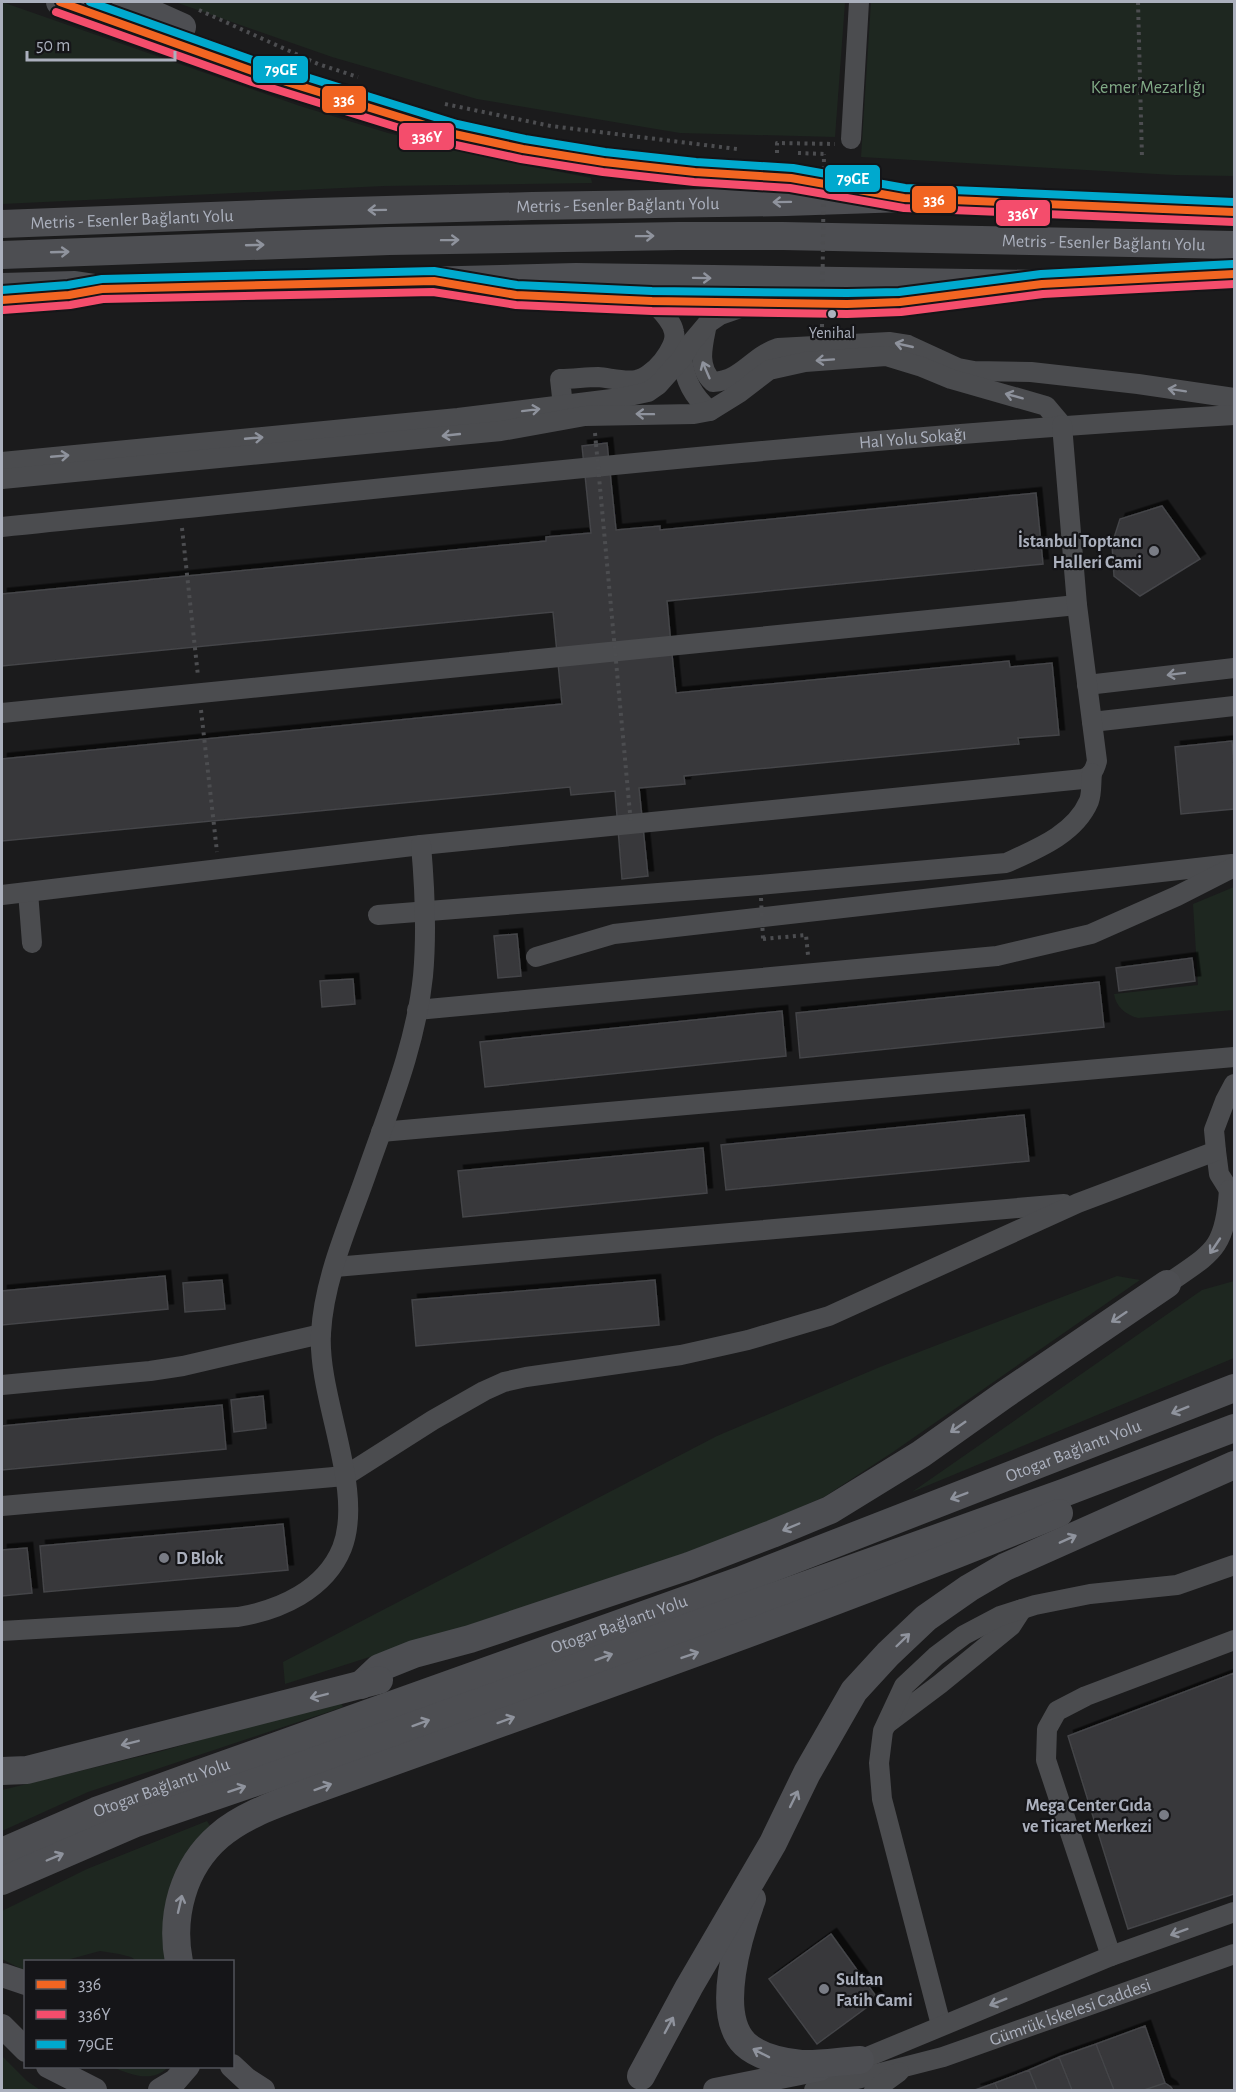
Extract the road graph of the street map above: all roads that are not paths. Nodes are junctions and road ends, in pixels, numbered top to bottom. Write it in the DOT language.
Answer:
graph roads {
  1 [pos="60,2"];
  2 [pos="126,2"];
  3 [pos="859,2"];
  4 [pos="255,72"];
  5 [pos="851,139"];
  6 [pos="903,198"];
  7 [pos="1234,212"];
  8 [pos="2,224"];
  9 [pos="1234,245"];
  10 [pos="2,255"];
  11 [pos="1234,274"];
  12 [pos="434,281"];
  13 [pos="1042,284"];
  14 [pos="2,287"];
  15 [pos="102,289"];
  16 [pos="2,300"];
  17 [pos="652,301"];
  18 [pos="760,303"];
  19 [pos="707,324"];
  20 [pos="682,358"];
  21 [pos="1234,398"];
  22 [pos="563,406"];
  23 [pos="710,411"];
  24 [pos="1234,415"];
  25 [pos="1062,425"];
  26 [pos="2,462"];
  27 [pos="2,479"];
  28 [pos="2,527"];
  29 [pos="1077,605"];
  30 [pos="1234,668"];
  31 [pos="1087,685"];
  32 [pos="1234,706"];
  33 [pos="2,713"];
  34 [pos="1092,722"];
  35 [pos="1092,772"];
  36 [pos="421,845"];
  37 [pos="1234,865"];
  38 [pos="28,892"];
  39 [pos="2,895"];
  40 [pos="426,910"];
  41 [pos="378,915"];
  42 [pos="32,943"];
  43 [pos="536,957"];
  44 [pos="417,1010"];
  45 [pos="1234,1057"];
  46 [pos="1234,1084"];
  47 [pos="381,1132"];
  48 [pos="1216,1151"];
  49 [pos="1232,1190"];
  50 [pos="1078,1203"];
  51 [pos="335,1267"];
  52 [pos="1167,1284"];
  53 [pos="321,1334"];
  54 [pos="2,1385"];
  55 [pos="1234,1388"];
  56 [pos="1234,1428"];
  57 [pos="1234,1439"];
  58 [pos="1234,1465"];
  59 [pos="345,1476"];
  60 [pos="2,1506"];
  61 [pos="1234,1565"];
  62 [pos="739,1581"];
  63 [pos="2,1631"];
  64 [pos="1234,1640"];
  65 [pos="361,1685"];
  66 [pos="10,1774"];
  67 [pos="773,1843"];
  68 [pos="2,1852"];
  69 [pos="2,1881"];
  70 [pos="1234,1912"];
  71 [pos="1234,1954"];
  72 [pos="1111,1956"];
  73 [pos="179,1960"];
  74 [pos="2,1975"];
  75 [pos="24,1982"];
  76 [pos="941,2025"];
  77 [pos="2,2026"];
  78 [pos="24,2048"];
  79 [pos="860,2060"];
  80 [pos="905,2067"];
  81 [pos="50,2068"];
  82 [pos="73,2068"];
  83 [pos="187,2068"];
  84 [pos="234,2068"];
  85 [pos="641,2076"];
  86 [pos="95,2091"];
  87 [pos="160,2091"];
  88 [pos="263,2091"];
  89 [pos="715,2091"];
  90 [pos="814,2091"];
  91 [pos="874,2091"];
  1 -- 4 [label="highway"];
  2 -- 4 [label="highway"];
  3 -- 5 [label="street"];
  4 -- 6 [label="highway"];
  6 -- 7 [label="highway, Metris - Esenler Bağlantı Yolu"];
  6 -- 8 [label="highway, Metris - Esenler Bağlantı Yolu, one-way"];
  10 -- 9 [label="highway, Metris - Esenler Bağlantı Yolu, one-way"];
  11 -- 13 [label="highway, Metris - Esenler Bağlantı Yolu"];
  12 -- 13 [label="highway, Metris - Esenler Bağlantı Yolu, one-way"];
  12 -- 15 [label="highway"];
  12 -- 17 [label="highway"];
  13 -- 18 [label="highway"];
  14 -- 15 [label="highway"];
  15 -- 16 [label="highway"];
  17 -- 18 [label="highway"];
  17 -- 22 [label="street"];
  18 -- 19 [label="street"];
  19 -- 20 [label="street"];
  21 -- 19 [label="street, one-way"];
  20 -- 22 [label="street"];
  20 -- 23 [label="street"];
  26 -- 22 [label="street, one-way"];
  25 -- 23 [label="street, one-way"];
  23 -- 27 [label="street, one-way"];
  24 -- 25 [label="street, Hal Yolu Sokağı"];
  25 -- 28 [label="street, Hal Yolu Sokağı"];
  25 -- 29 [label="street"];
  29 -- 31 [label="street"];
  29 -- 33 [label="street"];
  30 -- 31 [label="street, one-way"];
  31 -- 34 [label="street"];
  32 -- 34 [label="street"];
  34 -- 35 [label="street"];
  35 -- 36 [label="street"];
  35 -- 40 [label="street"];
  36 -- 38 [label="street"];
  36 -- 40 [label="street"];
  37 -- 43 [label="street"];
  37 -- 44 [label="street"];
  38 -- 39 [label="street"];
  38 -- 42 [label="street"];
  40 -- 41 [label="street"];
  40 -- 44 [label="street"];
  44 -- 47 [label="street"];
  45 -- 47 [label="street"];
  46 -- 48 [label="street"];
  47 -- 51 [label="street"];
  48 -- 49 [label="street"];
  48 -- 50 [label="street"];
  49 -- 52 [label="street, one-way"];
  50 -- 51 [label="street"];
  50 -- 59 [label="street"];
  51 -- 53 [label="street"];
  52 -- 65 [label="highway, one-way"];
  53 -- 54 [label="street"];
  53 -- 59 [label="street"];
  55 -- 62 [label="highway, Otogar Bağlantı Yolu, one-way"];
  69 -- 56 [label="highway, Otogar Bağlantı Yolu, one-way"];
  73 -- 57 [label="highway, one-way"];
  67 -- 58 [label="highway, one-way"];
  59 -- 60 [label="street"];
  59 -- 63 [label="street"];
  61 -- 76 [label="street"];
  62 -- 65 [label="highway"];
  62 -- 68 [label="highway, Otogar Bağlantı Yolu"];
  64 -- 72 [label="street"];
  65 -- 66 [label="highway, one-way"];
  79 -- 67 [label="highway, one-way"];
  85 -- 67 [label="highway, one-way"];
  70 -- 72 [label="street, one-way"];
  71 -- 80 [label="street, Gümrük İskelesi Caddesi"];
  72 -- 76 [label="street, one-way"];
  74 -- 75 [label="main road"];
  76 -- 79 [label="street"];
  77 -- 78 [label="main road"];
  79 -- 89 [label="main road"];
  80 -- 90 [label="street, Gümrük İskelesi Caddesi"];
  80 -- 91 [label="street"];
  81 -- 86 [label="main road"];
  82 -- 86 [label="main road"];
  83 -- 87 [label="main road"];
  84 -- 88 [label="main road"];
}
